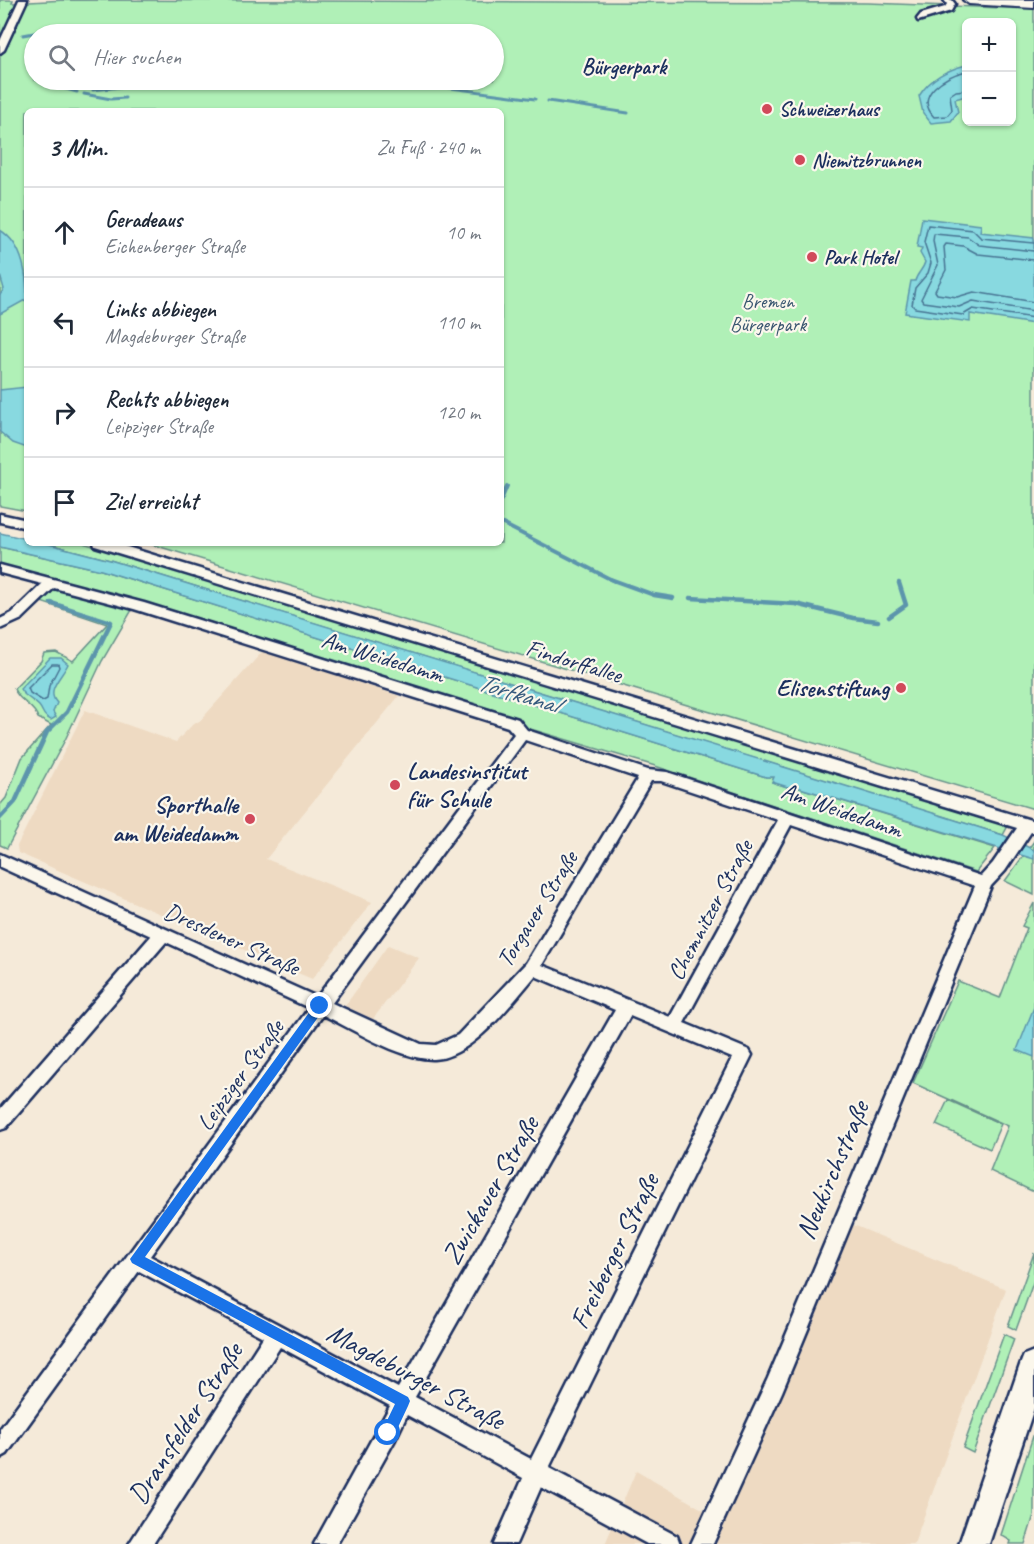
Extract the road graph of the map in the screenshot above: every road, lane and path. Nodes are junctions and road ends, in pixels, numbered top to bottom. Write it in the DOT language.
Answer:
graph roads {
  1 [pos="23,0"];
  2 [pos="948,0"];
  3 [pos="969,0"];
  4 [pos="1034,4"];
  5 [pos="921,19"];
  6 [pos="0,50"];
  7 [pos="0,518"];
  8 [pos="24,523"];
  9 [pos="110,546"];
  10 [pos="0,570"];
  11 [pos="52,582"];
  12 [pos="0,625"];
  13 [pos="522,734"];
  14 [pos="647,776"];
  15 [pos="787,817"];
  16 [pos="1027,829"];
  17 [pos="0,860"];
  18 [pos="984,883"];
  19 [pos="162,935"];
  20 [pos="532,968"];
  21 [pos="320,1006"];
  22 [pos="626,1007"];
  23 [pos="674,1026"];
  24 [pos="446,1049"];
  25 [pos="0,1122"];
  26 [pos="136,1259"];
  27 [pos="277,1334"];
  28 [pos="1034,1365"];
  29 [pos="403,1401"];
  30 [pos="0,1447"];
  31 [pos="536,1472"];
  32 [pos="140,1544"];
  33 [pos="325,1544"];
  34 [pos="505,1544"];
  35 [pos="669,1544"];
  36 [pos="702,1544"];
  37 [pos="974,1544"];
  1 -- 6 [label="street"];
  2 -- 5 [label="street"];
  3 -- 4 [label="main road"];
  7 -- 8 [label="street"];
  9 -- 16 [label="street, Findorffallee"];
  10 -- 11 [label="street, Am Weidedamm"];
  11 -- 12 [label="street"];
  11 -- 13 [label="street, Am Weidedamm"];
  13 -- 14 [label="street, Am Weidedamm"];
  13 -- 21 [label="street, Leipziger Straße"];
  14 -- 15 [label="street, Am Weidedamm"];
  14 -- 20 [label="street, Torgauer Straße"];
  15 -- 18 [label="street, Am Weidedamm"];
  15 -- 23 [label="street, Chemnitzer Straße"];
  16 -- 18 [label="street, Neukirchstraße"];
  17 -- 19 [label="street, Dresdener Straße"];
  18 -- 36 [label="street, Neukirchstraße"];
  19 -- 21 [label="street, Dresdener Straße"];
  19 -- 25 [label="street"];
  20 -- 22 [label="street"];
  20 -- 24 [label="street, Torgauer Straße"];
  21 -- 24 [label="street, Dresdener Straße"];
  21 -- 26 [label="street, Leipziger Straße"];
  22 -- 23 [label="street"];
  22 -- 29 [label="street, Zwickauer Straße"];
  23 -- 31 [label="street, Freiberger Straße"];
  26 -- 27 [label="street, Magdeburger Straße"];
  26 -- 30 [label="street, Leipziger Straße"];
  27 -- 29 [label="street, Magdeburger Straße"];
  27 -- 32 [label="street, Dransfelder Straße"];
  28 -- 37 [label="main road"];
  29 -- 31 [label="street, Magdeburger Straße"];
  29 -- 33 [label="street, Zwickauer Straße"];
  31 -- 34 [label="street, Freiberger Straße"];
  31 -- 35 [label="street, Magdeburger Straße"];
}
